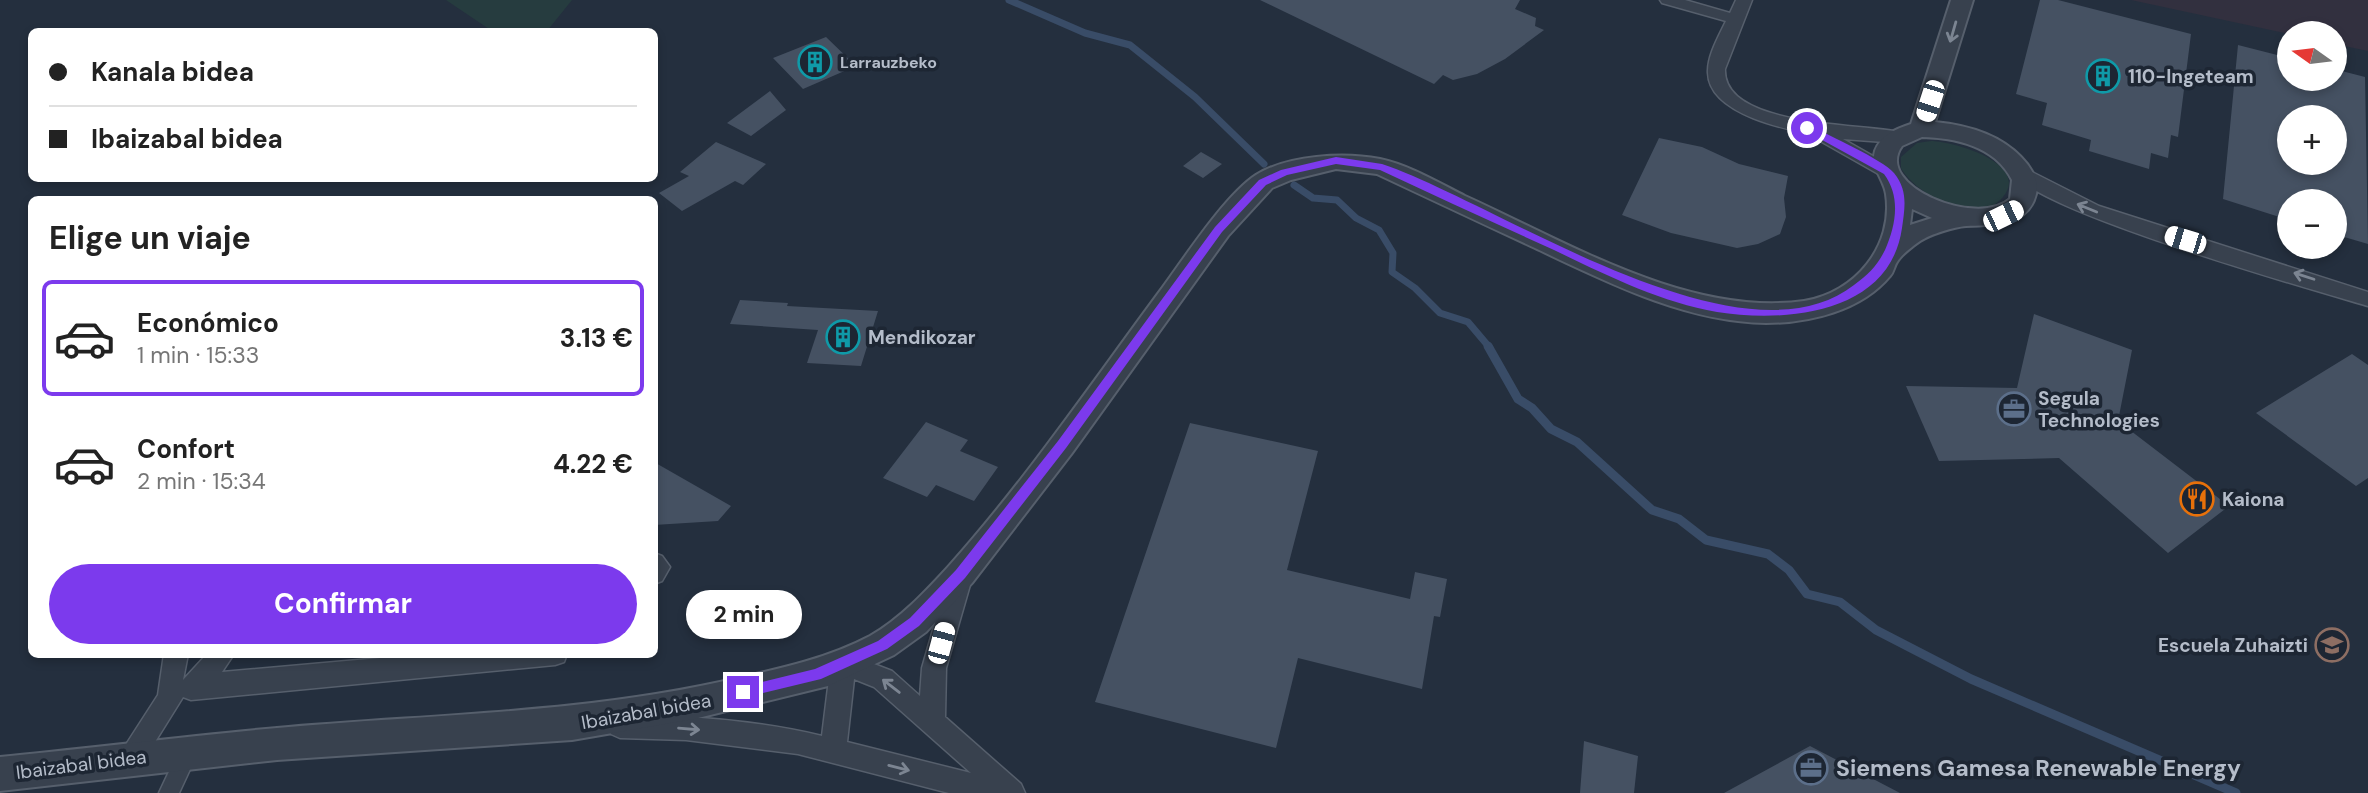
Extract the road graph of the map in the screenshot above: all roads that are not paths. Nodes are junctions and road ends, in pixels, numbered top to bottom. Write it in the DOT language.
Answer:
graph roads {
  1 [pos="1668,0"];
  2 [pos="1744,0"];
  3 [pos="1962,0"];
  4 [pos="1735,19"];
  5 [pos="1807,128"];
  6 [pos="1921,129"];
  7 [pos="1898,137"];
  8 [pos="2022,173"];
  9 [pos="1893,179"];
  10 [pos="1963,217"];
  11 [pos="1890,253"];
  12 [pos="2368,299"];
  13 [pos="961,574"];
  14 [pos="175,658"];
  15 [pos="219,658"];
  16 [pos="510,658"];
  17 [pos="843,663"];
  18 [pos="197,686"];
  19 [pos="170,698"];
  20 [pos="932,720"];
  21 [pos="572,724"];
  22 [pos="833,751"];
  23 [pos="188,752"];
  24 [pos="131,757"];
  25 [pos="0,774"];
  26 [pos="169,793"];
  27 [pos="998,793"];
  28 [pos="1012,793"];
  1 -- 4 [label="street"];
  2 -- 4 [label="street"];
  3 -- 6 [label="street, one-way"];
  4 -- 5 [label="street"];
  5 -- 7 [label="street"];
  5 -- 9 [label="street"];
  6 -- 7 [label="street"];
  6 -- 8 [label="street"];
  7 -- 9 [label="street, Ibaizabal bidea"];
  8 -- 10 [label="street"];
  12 -- 8 [label="street, one-way"];
  9 -- 10 [label="street"];
  9 -- 11 [label="street, Ibaizabal bidea"];
  10 -- 11 [label="street, Ibaizabal bidea"];
  11 -- 13 [label="street, Ibaizabal bidea"];
  13 -- 17 [label="street, Ibaizabal bidea"];
  13 -- 20 [label="street"];
  14 -- 19 [label="street"];
  15 -- 18 [label="street"];
  16 -- 18 [label="street"];
  20 -- 17 [label="street, one-way"];
  17 -- 21 [label="street, Ibaizabal bidea"];
  17 -- 22 [label="street"];
  18 -- 19 [label="street"];
  19 -- 24 [label="street"];
  20 -- 28 [label="street"];
  21 -- 22 [label="street, one-way"];
  21 -- 23 [label="street, Ibaizabal bidea"];
  22 -- 27 [label="street, one-way"];
  23 -- 24 [label="street, Ibaizabal bidea"];
  23 -- 26 [label="street"];
  24 -- 25 [label="street, Ibaizabal bidea"];
}
